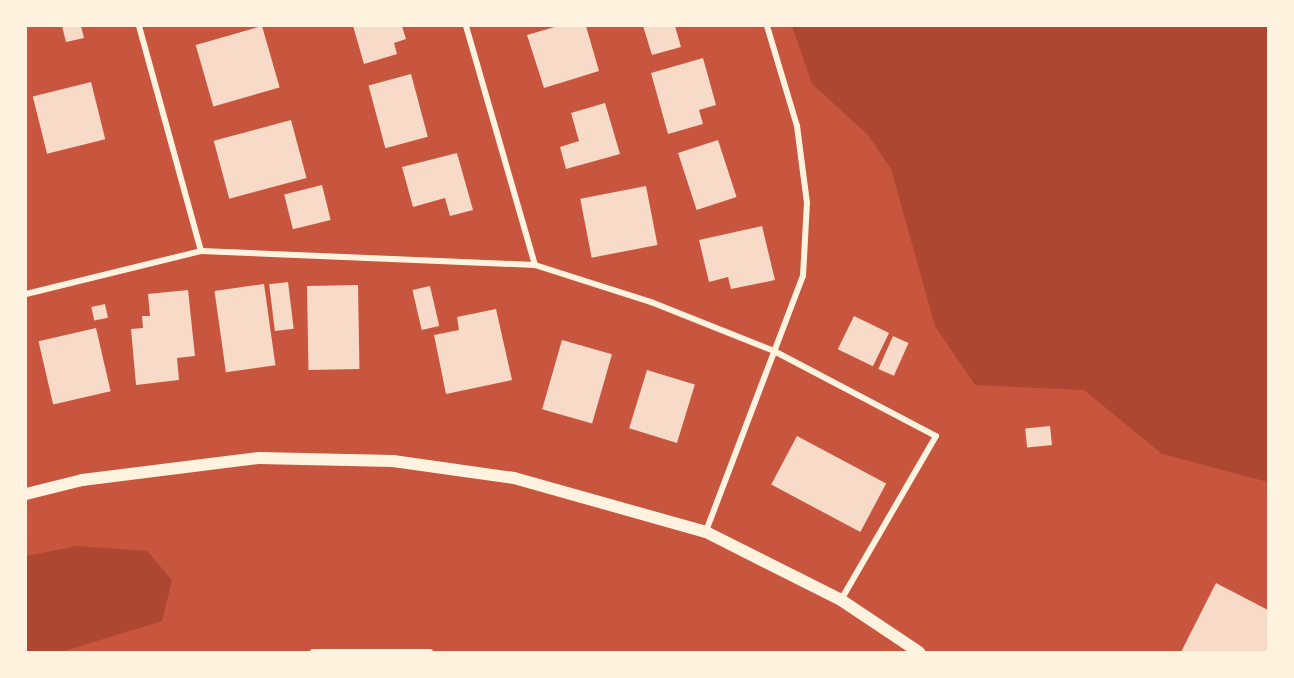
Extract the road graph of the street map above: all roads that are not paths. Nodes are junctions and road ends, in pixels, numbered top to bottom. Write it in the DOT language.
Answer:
graph roads {
  1 [pos="140,26"];
  2 [pos="466,26"];
  3 [pos="767,26"];
  4 [pos="201,251"];
  5 [pos="535,265"];
  6 [pos="26,294"];
  7 [pos="774,351"];
  8 [pos="26,494"];
  9 [pos="705,532"];
  10 [pos="841,600"];
  11 [pos="313,652"];
  12 [pos="430,652"];
  13 [pos="919,652"];
  1 -- 4 [label="street"];
  2 -- 5 [label="street"];
  3 -- 7 [label="street"];
  4 -- 5 [label="street"];
  4 -- 6 [label="street"];
  5 -- 7 [label="street"];
  7 -- 9 [label="street"];
  7 -- 10 [label="street"];
  8 -- 9 [label="main road"];
  9 -- 10 [label="main road"];
  10 -- 13 [label="main road"];
  11 -- 12 [label="street"];
}
